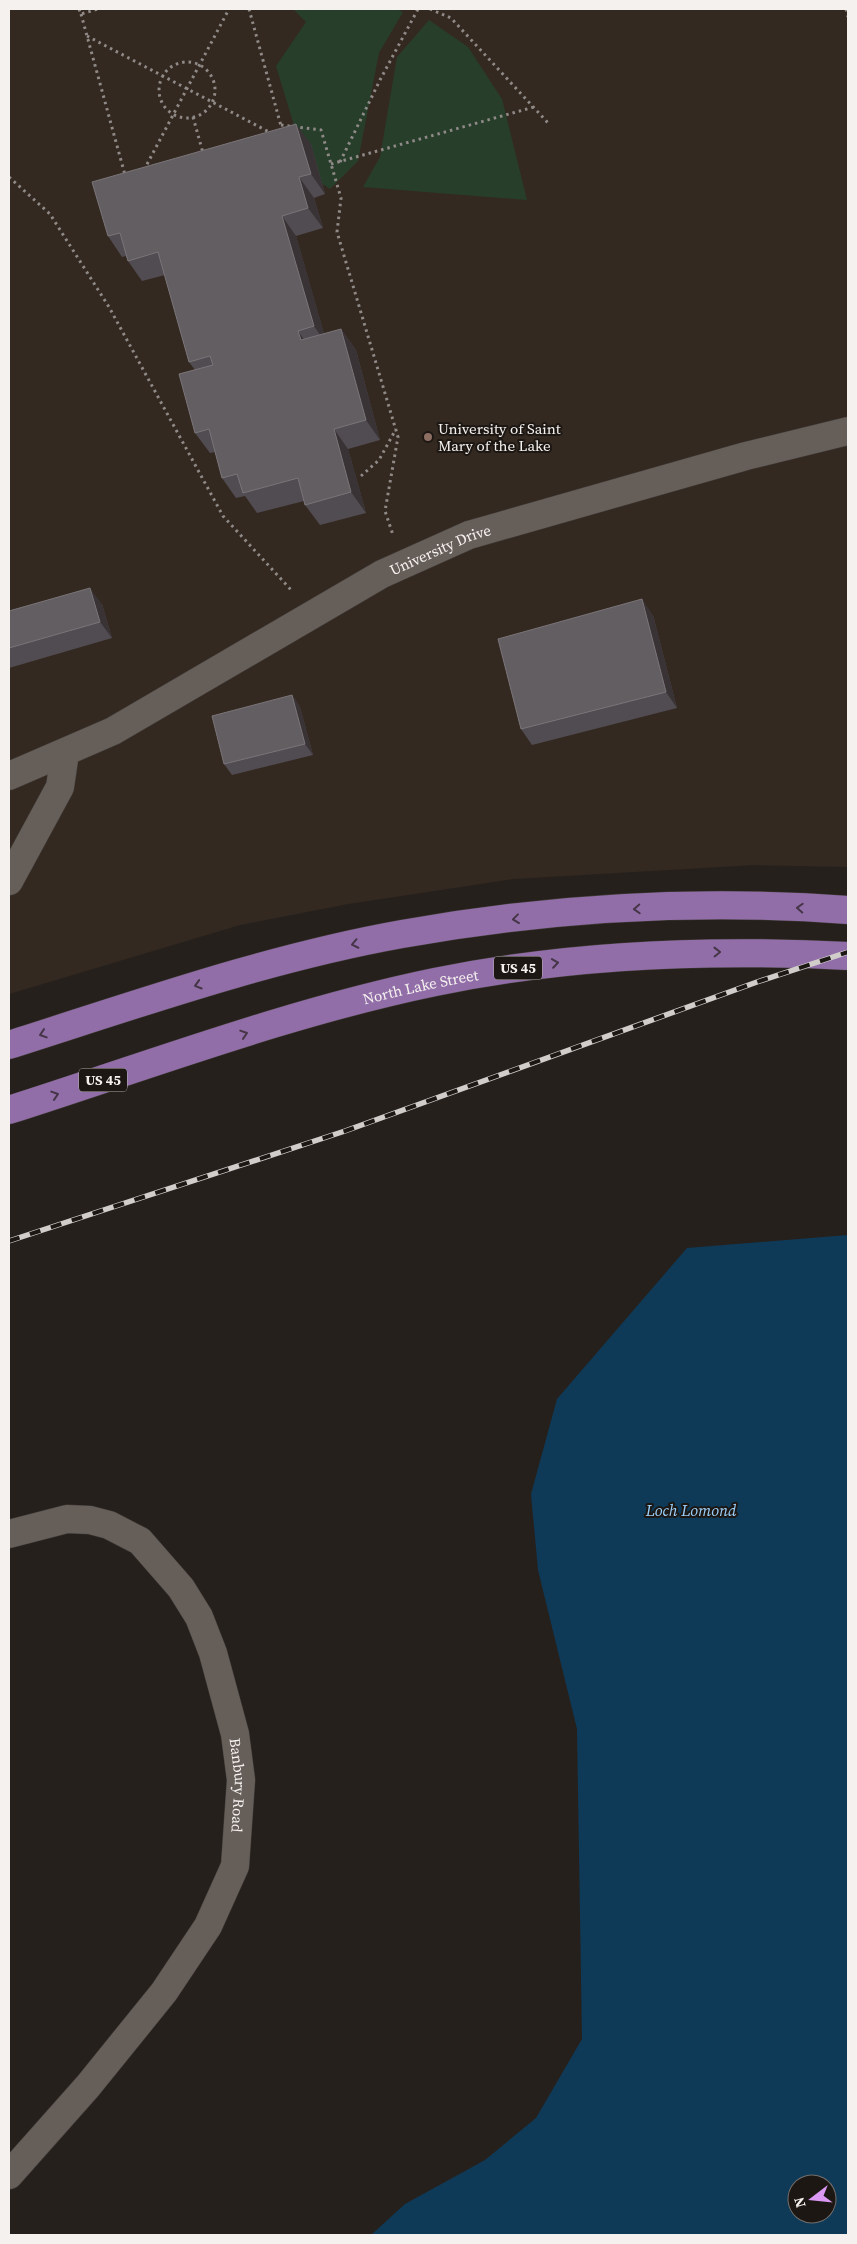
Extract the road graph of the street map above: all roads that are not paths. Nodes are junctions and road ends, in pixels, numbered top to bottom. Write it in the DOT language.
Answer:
graph roads {
  1 [pos="848,431"];
  2 [pos="65,753"];
  3 [pos="9,776"];
  4 [pos="9,881"];
  5 [pos="848,910"];
  6 [pos="848,956"];
  7 [pos="9,1045"];
  8 [pos="9,1110"];
  9 [pos="9,1534"];
  10 [pos="9,2175"];
  1 -- 2 [label="street, University Drive"];
  2 -- 3 [label="street, University Drive"];
  2 -- 4 [label="street"];
  5 -- 7 [label="main road, one-way"];
  8 -- 6 [label="main road, North Lake Street / US 45, one-way"];
  9 -- 10 [label="street, Banbury Road"];
}
